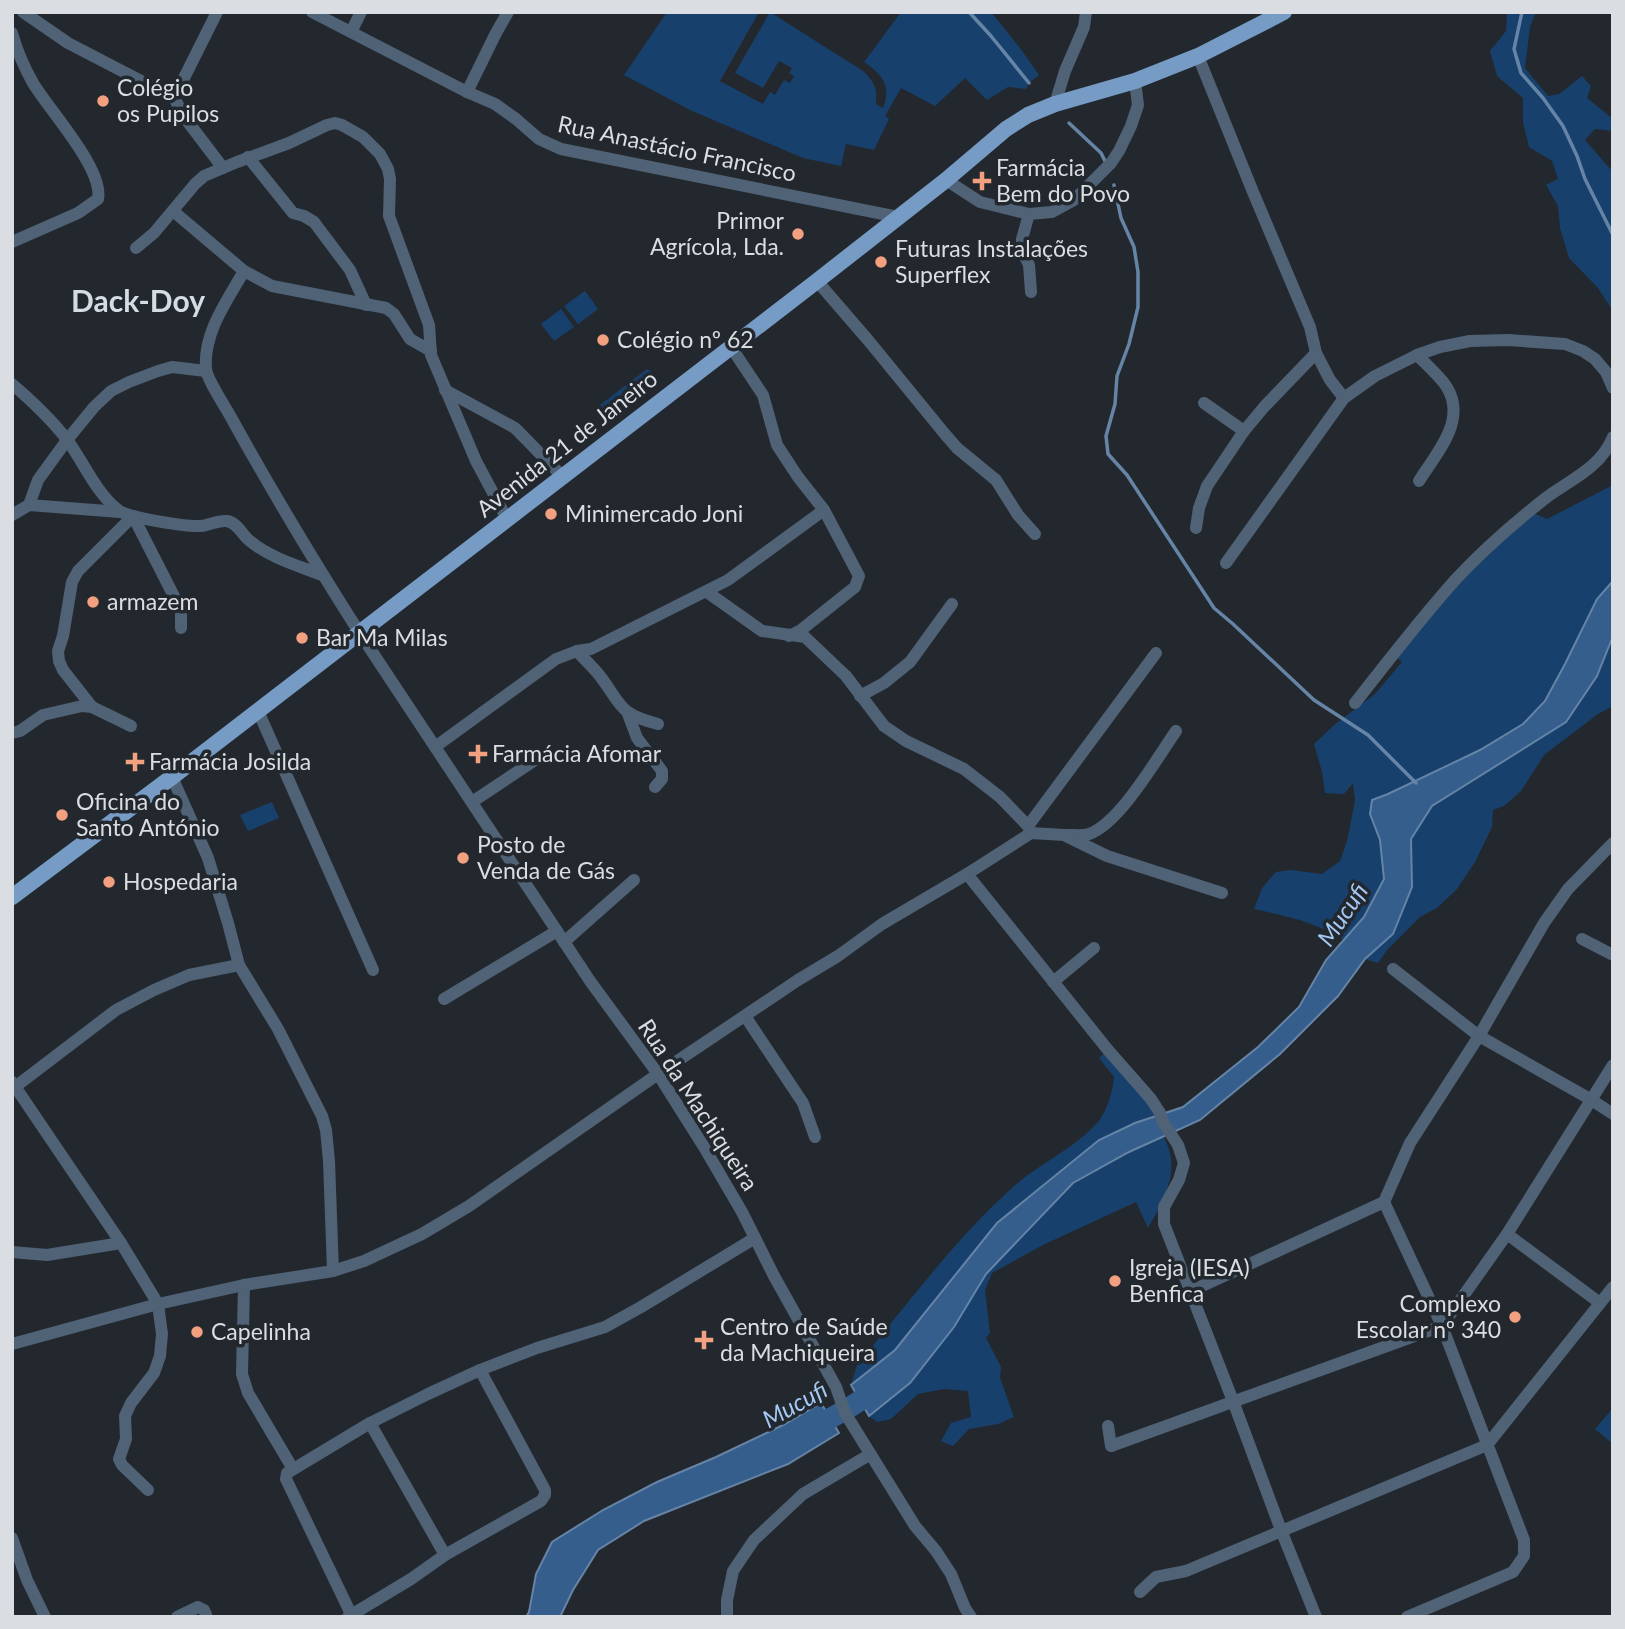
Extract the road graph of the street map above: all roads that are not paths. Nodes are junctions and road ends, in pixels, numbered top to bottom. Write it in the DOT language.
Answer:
graph roads {
  1 [pos="23,12"];
  2 [pos="217,12"];
  3 [pos="312,12"];
  4 [pos="361,12"];
  5 [pos="509,12"];
  6 [pos="1086,12"];
  7 [pos="1276,14"];
  8 [pos="351,32"];
  9 [pos="12,33"];
  10 [pos="1198,56"];
  11 [pos="1135,81"];
  12 [pos="467,92"];
  13 [pos="174,98"];
  14 [pos="1055,104"];
  15 [pos="248,158"];
  16 [pos="223,168"];
  17 [pos="946,180"];
  18 [pos="173,211"];
  19 [pos="1029,214"];
  20 [pos="898,218"];
  21 [pos="12,242"];
  22 [pos="136,248"];
  23 [pos="244,271"];
  24 [pos="817,281"];
  25 [pos="1031,292"];
  26 [pos="366,304"];
  27 [pos="731,346"];
  28 [pos="430,351"];
  29 [pos="1316,354"];
  30 [pos="1417,355"];
  31 [pos="206,371"];
  32 [pos="12,384"];
  33 [pos="1613,388"];
  34 [pos="445,390"];
  35 [pos="1344,398"];
  36 [pos="1204,404"];
  37 [pos="1244,431"];
  38 [pos="1613,437"];
  39 [pos="67,440"];
  40 [pos="562,476"];
  41 [pos="1419,481"];
  42 [pos="29,505"];
  43 [pos="824,510"];
  44 [pos="120,512"];
  45 [pos="12,515"];
  46 [pos="133,516"];
  47 [pos="507,519"];
  48 [pos="1196,528"];
  49 [pos="1035,534"];
  50 [pos="1226,563"];
  51 [pos="322,575"];
  52 [pos="707,592"];
  53 [pos="952,604"];
  54 [pos="181,628"];
  55 [pos="359,632"];
  56 [pos="789,636"];
  57 [pos="577,651"];
  58 [pos="1156,653"];
  59 [pos="860,696"];
  60 [pos="1355,703"];
  61 [pos="92,707"];
  62 [pos="258,711"];
  63 [pos="628,714"];
  64 [pos="658,724"];
  65 [pos="131,726"];
  66 [pos="1176,731"];
  67 [pos="12,733"];
  68 [pos="435,747"];
  69 [pos="541,756"];
  70 [pos="172,777"];
  71 [pos="655,787"];
  72 [pos="472,803"];
  73 [pos="1029,830"];
  74 [pos="1064,835"];
  75 [pos="1613,842"];
  76 [pos="967,874"];
  77 [pos="634,880"];
  78 [pos="1222,893"];
  79 [pos="12,897"];
  80 [pos="560,937"];
  81 [pos="1582,939"];
  82 [pos="1094,948"];
  83 [pos="1613,955"];
  84 [pos="239,965"];
  85 [pos="1393,969"];
  86 [pos="373,970"];
  87 [pos="1053,982"];
  88 [pos="444,999"];
  89 [pos="745,1016"];
  90 [pos="1479,1036"];
  91 [pos="1613,1065"];
  92 [pos="659,1074"];
  93 [pos="14,1084"];
  94 [pos="1590,1099"];
  95 [pos="1613,1114"];
  96 [pos="814,1137"];
  97 [pos="1384,1202"];
  98 [pos="1507,1234"];
  99 [pos="755,1238"];
  100 [pos="121,1243"];
  101 [pos="12,1252"];
  102 [pos="332,1271"];
  103 [pos="244,1285"];
  104 [pos="1613,1287"];
  105 [pos="1189,1292"];
  106 [pos="1600,1303"];
  107 [pos="158,1304"];
  108 [pos="1442,1326"];
  109 [pos="12,1344"];
  110 [pos="480,1370"];
  111 [pos="1233,1401"];
  112 [pos="370,1423"];
  113 [pos="1108,1426"];
  114 [pos="1487,1445"];
  115 [pos="869,1455"];
  116 [pos="293,1469"];
  117 [pos="148,1490"];
  118 [pos="1281,1530"];
  119 [pos="12,1538"];
  120 [pos="445,1555"];
  121 [pos="1140,1592"];
  122 [pos="349,1615"];
  123 [pos="45,1617"];
  124 [pos="177,1617"];
  125 [pos="207,1617"];
  126 [pos="727,1617"];
  127 [pos="971,1617"];
  128 [pos="1316,1617"];
  129 [pos="1407,1617"];
  1 -- 13 [label="street"];
  2 -- 13 [label="street"];
  3 -- 8 [label="street, Rua Anastácio Francisco"];
  4 -- 8 [label="street"];
  5 -- 12 [label="street"];
  6 -- 14 [label="street"];
  7 -- 10 [label="main road, Avenida 21 de Janeiro"];
  8 -- 12 [label="street, Rua Anastácio Francisco"];
  9 -- 21 [label="street"];
  10 -- 11 [label="main road, Avenida 21 de Janeiro"];
  10 -- 29 [label="street"];
  11 -- 14 [label="main road, Avenida 21 de Janeiro"];
  11 -- 19 [label="street"];
  12 -- 20 [label="street, Rua Anastácio Francisco"];
  13 -- 16 [label="street"];
  14 -- 17 [label="main road, Avenida 21 de Janeiro"];
  15 -- 16 [label="street"];
  15 -- 26 [label="street"];
  15 -- 28 [label="street"];
  16 -- 18 [label="street"];
  17 -- 19 [label="street"];
  17 -- 20 [label="main road, Avenida 21 de Janeiro"];
  18 -- 22 [label="street"];
  18 -- 23 [label="street"];
  19 -- 25 [label="street"];
  20 -- 24 [label="main road, Avenida 21 de Janeiro"];
  23 -- 26 [label="street"];
  23 -- 31 [label="street"];
  24 -- 27 [label="main road, Avenida 21 de Janeiro"];
  24 -- 49 [label="street"];
  26 -- 28 [label="street"];
  27 -- 40 [label="main road, Avenida 21 de Janeiro"];
  27 -- 43 [label="street"];
  28 -- 34 [label="street"];
  29 -- 35 [label="street"];
  29 -- 37 [label="street"];
  30 -- 33 [label="street"];
  30 -- 35 [label="street"];
  30 -- 41 [label="street"];
  31 -- 39 [label="street"];
  31 -- 51 [label="street, Rua da Machiqueira"];
  32 -- 39 [label="street"];
  34 -- 40 [label="street"];
  34 -- 47 [label="street"];
  35 -- 50 [label="street"];
  36 -- 37 [label="street"];
  37 -- 48 [label="street"];
  38 -- 60 [label="street"];
  39 -- 42 [label="street"];
  39 -- 44 [label="street"];
  40 -- 47 [label="main road, Avenida 21 de Janeiro"];
  42 -- 44 [label="street"];
  42 -- 45 [label="street"];
  43 -- 52 [label="street"];
  43 -- 56 [label="street"];
  44 -- 46 [label="street"];
  46 -- 51 [label="street"];
  46 -- 54 [label="street"];
  46 -- 61 [label="street"];
  47 -- 55 [label="main road, Avenida 21 de Janeiro"];
  51 -- 55 [label="street, Rua da Machiqueira"];
  52 -- 56 [label="street"];
  52 -- 57 [label="street"];
  53 -- 59 [label="street"];
  55 -- 62 [label="main road, Avenida 21 de Janeiro"];
  55 -- 68 [label="street, Rua da Machiqueira"];
  56 -- 59 [label="street"];
  57 -- 63 [label="street"];
  57 -- 68 [label="street"];
  58 -- 73 [label="street"];
  59 -- 73 [label="street"];
  61 -- 65 [label="street"];
  61 -- 67 [label="street"];
  62 -- 70 [label="main road, Avenida 21 de Janeiro"];
  62 -- 86 [label="street"];
  63 -- 64 [label="street"];
  63 -- 71 [label="street"];
  66 -- 74 [label="street"];
  68 -- 72 [label="street, Rua da Machiqueira"];
  69 -- 72 [label="street"];
  70 -- 79 [label="main road, Avenida 21 de Janeiro"];
  70 -- 84 [label="street"];
  72 -- 80 [label="street, Rua da Machiqueira"];
  73 -- 74 [label="street"];
  73 -- 76 [label="street"];
  74 -- 78 [label="street"];
  75 -- 90 [label="street"];
  76 -- 87 [label="street"];
  76 -- 89 [label="street"];
  77 -- 80 [label="street"];
  80 -- 88 [label="street"];
  80 -- 92 [label="street, Rua da Machiqueira"];
  81 -- 83 [label="street"];
  82 -- 87 [label="street"];
  84 -- 93 [label="street"];
  84 -- 102 [label="street"];
  85 -- 90 [label="street"];
  87 -- 105 [label="street"];
  89 -- 92 [label="street"];
  89 -- 96 [label="street"];
  90 -- 94 [label="street"];
  90 -- 97 [label="street"];
  91 -- 94 [label="street"];
  92 -- 99 [label="street, Rua da Machiqueira"];
  92 -- 102 [label="street"];
  93 -- 100 [label="street"];
  94 -- 95 [label="street"];
  94 -- 98 [label="street"];
  97 -- 105 [label="street"];
  97 -- 108 [label="street"];
  98 -- 106 [label="street"];
  98 -- 108 [label="street"];
  99 -- 110 [label="street"];
  99 -- 115 [label="street, Rua da Machiqueira"];
  100 -- 101 [label="street"];
  100 -- 107 [label="street"];
  102 -- 103 [label="street"];
  103 -- 107 [label="street"];
  103 -- 116 [label="street"];
  104 -- 106 [label="street"];
  105 -- 111 [label="street"];
  106 -- 114 [label="street"];
  107 -- 109 [label="street"];
  107 -- 117 [label="street"];
  108 -- 111 [label="street"];
  108 -- 114 [label="street"];
  110 -- 112 [label="street"];
  110 -- 120 [label="street"];
  111 -- 113 [label="street"];
  111 -- 118 [label="street"];
  112 -- 116 [label="street"];
  112 -- 120 [label="street"];
  114 -- 118 [label="street"];
  114 -- 129 [label="street"];
  115 -- 126 [label="street"];
  115 -- 127 [label="street, Rua da Machiqueira"];
  116 -- 122 [label="street"];
  118 -- 121 [label="street"];
  118 -- 128 [label="street"];
  119 -- 123 [label="street"];
  120 -- 122 [label="street"];
  124 -- 125 [label="street"];
}
